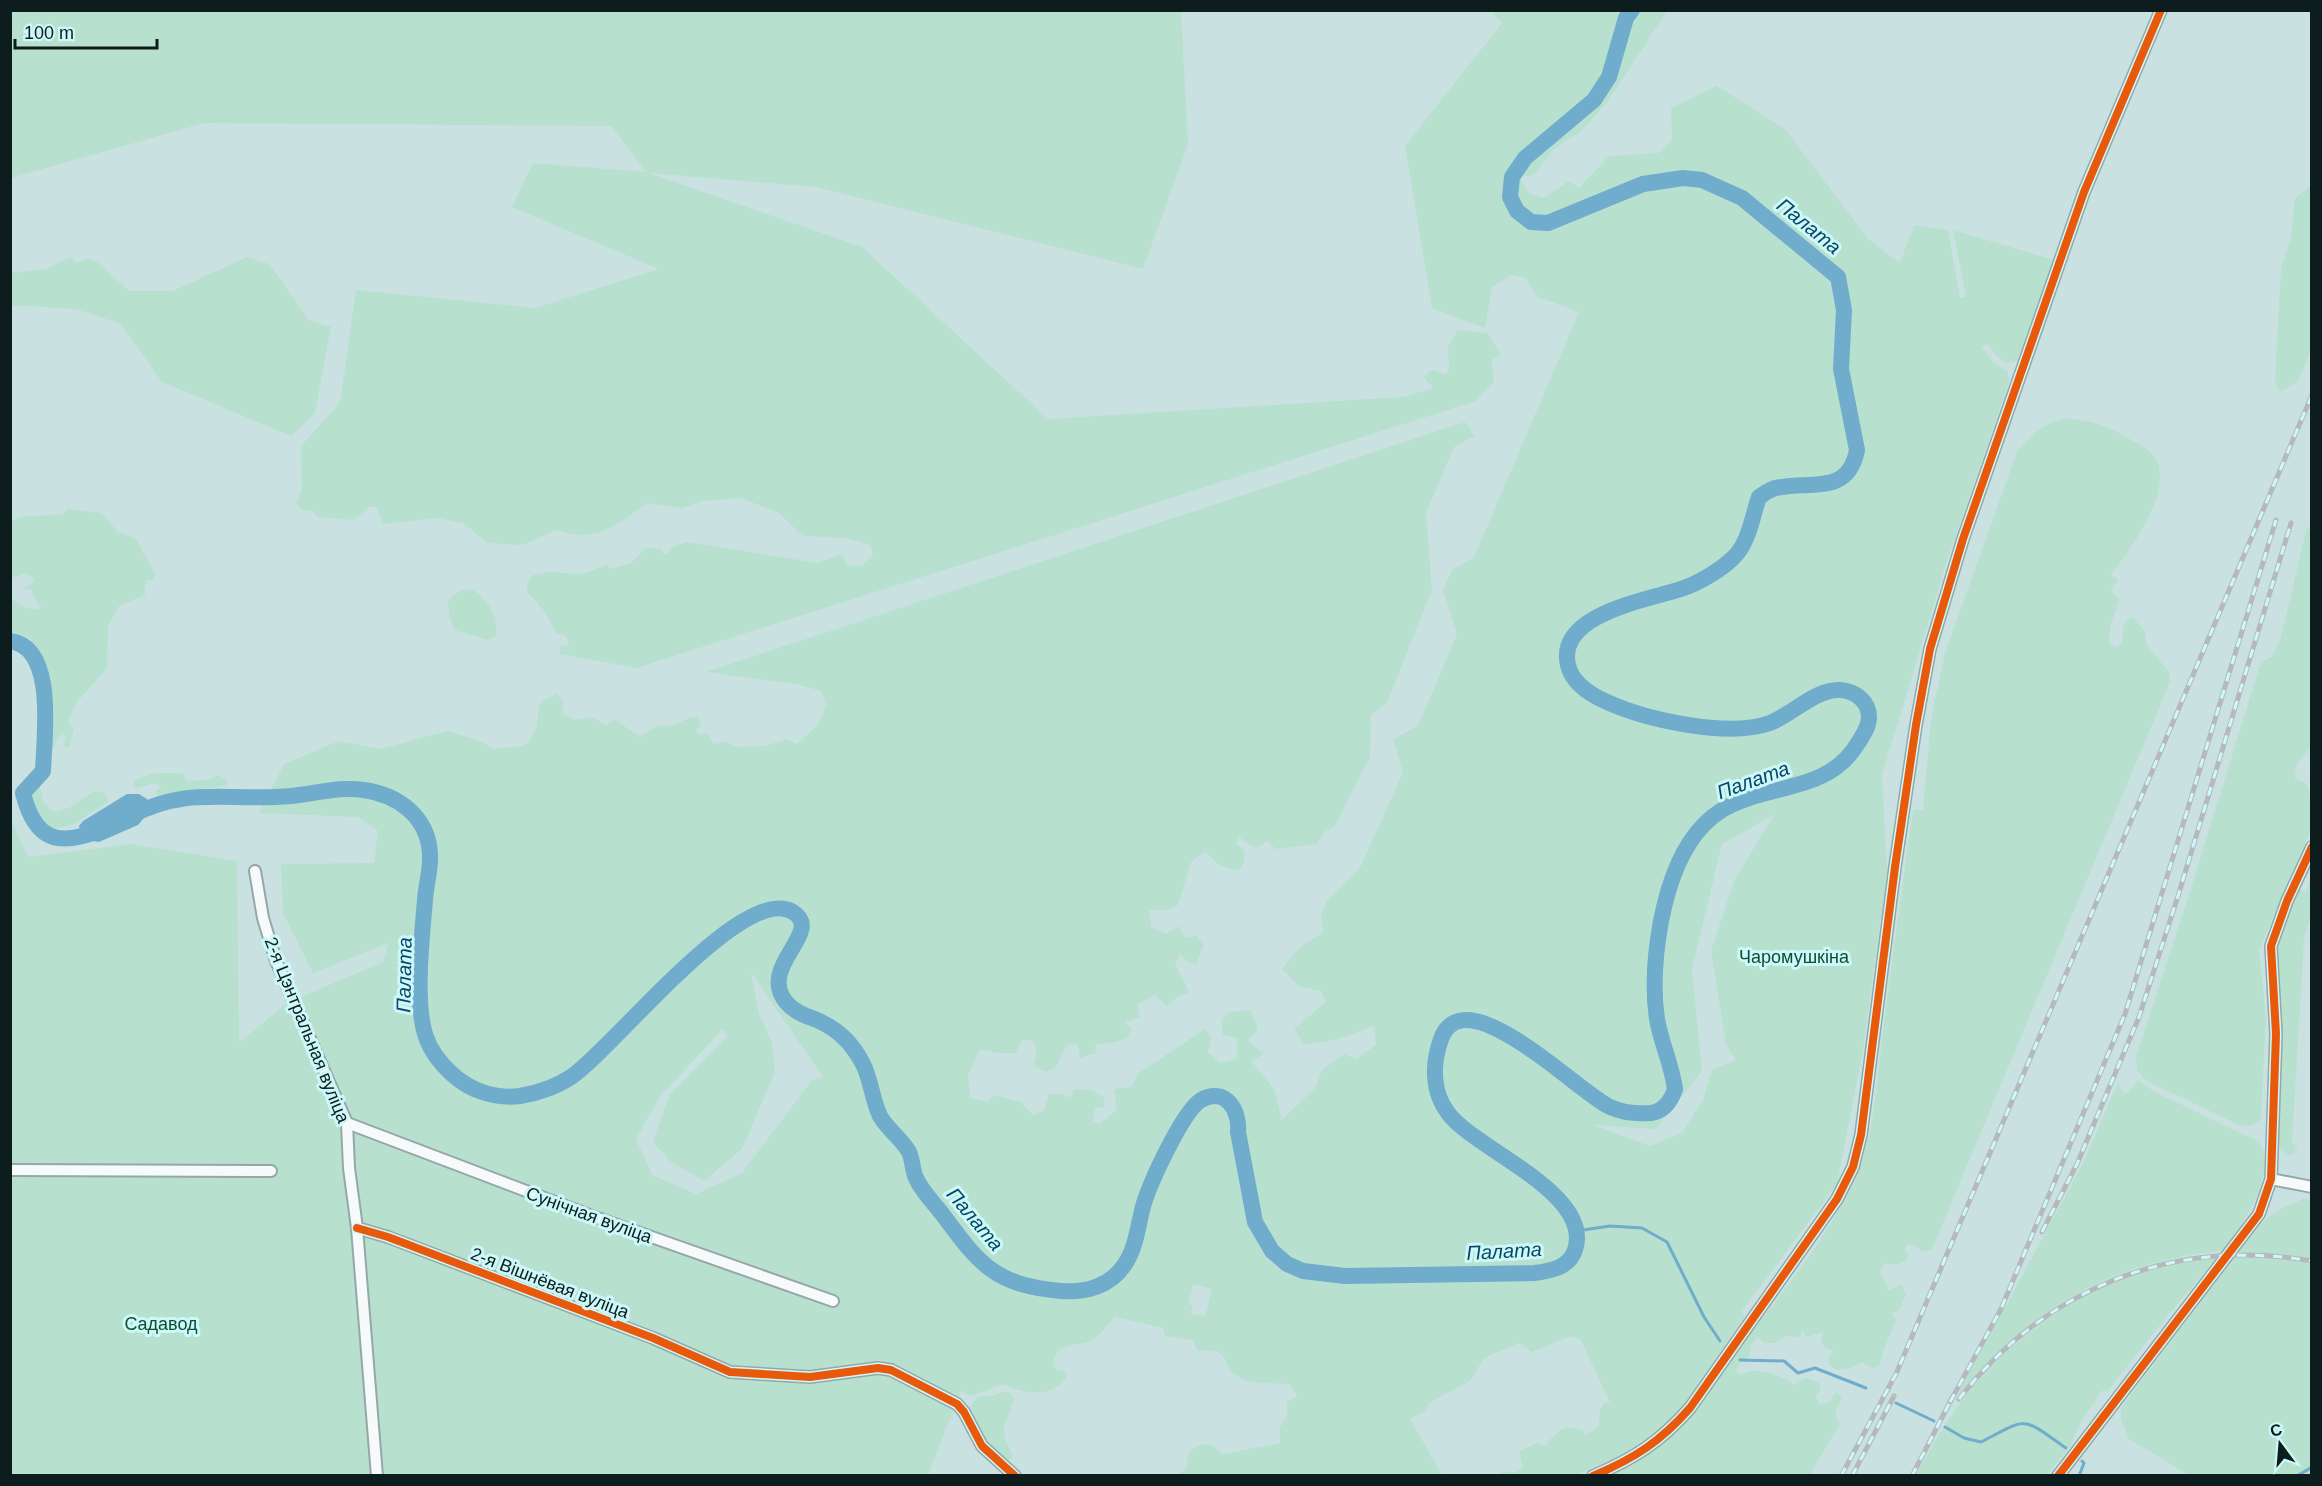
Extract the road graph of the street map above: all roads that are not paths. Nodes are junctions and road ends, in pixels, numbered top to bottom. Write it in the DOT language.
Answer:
graph roads {
  1 [pos="2161,10"];
  2 [pos="2312,847"];
  3 [pos="255,871"];
  4 [pos="347,1123"];
  5 [pos="10,1170"];
  6 [pos="271,1172"];
  7 [pos="2271,1179"];
  8 [pos="2312,1187"];
  9 [pos="357,1228"];
  10 [pos="832,1301"];
  11 [pos="377,1476"];
  12 [pos="1015,1476"];
  13 [pos="1593,1476"];
  14 [pos="2058,1476"];
  1 -- 13 [label="street"];
  2 -- 7 [label="street"];
  3 -- 4 [label="street, 2-я Цэнтральная вуліца"];
  4 -- 9 [label="street, 2-я Цэнтральная вуліца"];
  4 -- 10 [label="street, Сунічная вуліца"];
  5 -- 6 [label="street"];
  7 -- 8 [label="street"];
  7 -- 14 [label="street"];
  9 -- 11 [label="street, 2-я Цэнтральная вуліца"];
  9 -- 12 [label="street, 2-я Вішнёвая вуліца"];
}
